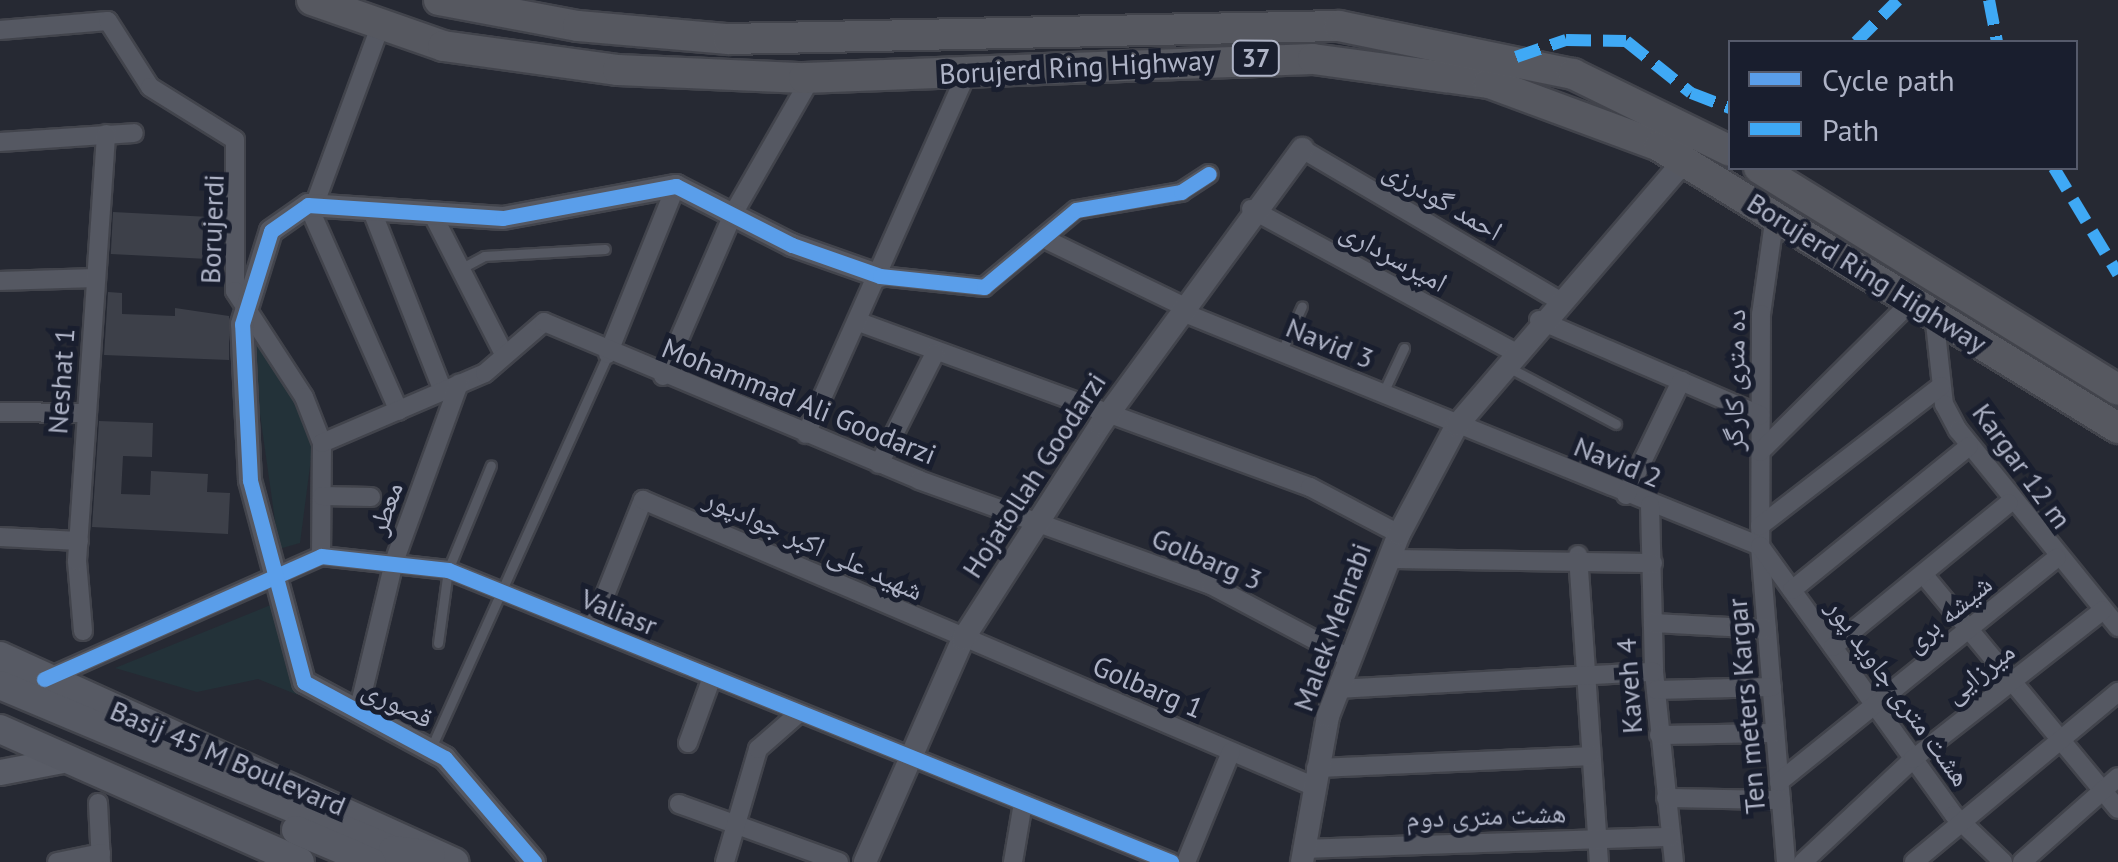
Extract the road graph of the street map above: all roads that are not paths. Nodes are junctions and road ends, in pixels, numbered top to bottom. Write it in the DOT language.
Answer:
graph roads {
  1 [pos="312,0"];
  2 [pos="439,0"];
  3 [pos="380,27"];
  4 [pos="0,30"];
  5 [pos="968,72"];
  6 [pos="811,78"];
  7 [pos="134,132"];
  8 [pos="106,134"];
  9 [pos="0,142"];
  10 [pos="1302,149"];
  11 [pos="1728,150"];
  12 [pos="1684,160"];
  13 [pos="1762,170"];
  14 [pos="1210,174"];
  15 [pos="676,186"];
  16 [pos="311,206"];
  17 [pos="1251,209"];
  18 [pos="372,211"];
  19 [pos="733,214"];
  20 [pos="1775,215"];
  21 [pos="435,219"];
  22 [pos="1048,241"];
  23 [pos="605,249"];
  24 [pos="457,271"];
  25 [pos="880,276"];
  26 [pos="96,278"];
  27 [pos="0,280"];
  28 [pos="1557,299"];
  29 [pos="244,306"];
  30 [pos="1302,306"];
  31 [pos="1924,307"];
  32 [pos="1184,310"];
  33 [pos="1539,320"];
  34 [pos="859,322"];
  35 [pos="1404,348"];
  36 [pos="1281,352"];
  37 [pos="935,353"];
  38 [pos="504,354"];
  39 [pos="608,354"];
  40 [pos="1506,357"];
  41 [pos="663,376"];
  42 [pos="1681,381"];
  43 [pos="1941,386"];
  44 [pos="451,387"];
  45 [pos="2118,390"];
  46 [pos="1382,394"];
  47 [pos="398,411"];
  48 [pos="0,412"];
  49 [pos="87,413"];
  50 [pos="1108,415"];
  51 [pos="1760,415"];
  52 [pos="1616,424"];
  53 [pos="1456,425"];
  54 [pos="2118,428"];
  55 [pos="806,434"];
  56 [pos="322,444"];
  57 [pos="1969,446"];
  58 [pos="1760,452"];
  59 [pos="879,464"];
  60 [pos="491,465"];
  61 [pos="1626,495"];
  62 [pos="322,496"];
  63 [pos="371,497"];
  64 [pos="2009,502"];
  65 [pos="1650,505"];
  66 [pos="1038,523"];
  67 [pos="1760,526"];
  68 [pos="1399,534"];
  69 [pos="0,537"];
  70 [pos="78,541"];
  71 [pos="1760,546"];
  72 [pos="1578,555"];
  73 [pos="321,556"];
  74 [pos="2057,558"];
  75 [pos="1388,559"];
  76 [pos="394,562"];
  77 [pos="1653,563"];
  78 [pos="448,570"];
  79 [pos="1923,574"];
  80 [pos="274,576"];
  81 [pos="1792,590"];
  82 [pos="504,594"];
  83 [pos="2113,618"];
  84 [pos="1653,622"];
  85 [pos="592,628"];
  86 [pos="1767,629"];
  87 [pos="1969,630"];
  88 [pos="84,631"];
  89 [pos="963,639"];
  90 [pos="438,643"];
  91 [pos="1833,648"];
  92 [pos="0,656"];
  93 [pos="1349,658"];
  94 [pos="1586,675"];
  95 [pos="712,677"];
  96 [pos="44,679"];
  97 [pos="1655,681"];
  98 [pos="2010,683"];
  99 [pos="0,685"];
  100 [pos="1772,687"];
  101 [pos="1337,689"];
  102 [pos="2118,692"];
  103 [pos="0,704"];
  104 [pos="1877,708"];
  105 [pos="358,712"];
  106 [pos="799,712"];
  107 [pos="0,729"];
  108 [pos="1776,733"];
  109 [pos="1660,734"];
  110 [pos="2058,740"];
  111 [pos="688,743"];
  112 [pos="432,748"];
  113 [pos="1231,752"];
  114 [pos="906,756"];
  115 [pos="1590,756"];
  116 [pos="1914,758"];
  117 [pos="68,759"];
  118 [pos="0,772"];
  119 [pos="1314,777"];
  120 [pos="2118,777"];
  121 [pos="2102,790"];
  122 [pos="1780,791"];
  123 [pos="1666,798"];
  124 [pos="98,802"];
  125 [pos="1023,802"];
  126 [pos="679,804"];
  127 [pos="2118,809"];
  128 [pos="734,820"];
  129 [pos="1962,823"];
  130 [pos="1670,837"];
  131 [pos="1597,839"];
  132 [pos="382,856"];
  133 [pos="1302,856"];
  134 [pos="101,858"];
  135 [pos="449,859"];
  136 [pos="57,862"];
  137 [pos="300,862"];
  138 [pos="534,862"];
  139 [pos="725,862"];
  140 [pos="839,862"];
  141 [pos="865,862"];
  142 [pos="1012,862"];
  143 [pos="1171,862"];
  144 [pos="1186,862"];
  145 [pos="1598,862"];
  146 [pos="1674,862"];
  147 [pos="1786,862"];
  148 [pos="1803,862"];
  149 [pos="1914,862"];
  150 [pos="2003,862"];
  151 [pos="2022,862"];
  1 -- 3 [label="highway, Borujerd Ring Highway / 37"];
  2 -- 11 [label="highway, Borujerd Ring Highway / 37"];
  3 -- 6 [label="highway, Borujerd Ring Highway / 37"];
  3 -- 16 [label="street"];
  4 -- 29 [label="street, Borujerdi"];
  5 -- 6 [label="highway, Borujerd Ring Highway / 37"];
  5 -- 12 [label="highway, Borujerd Ring Highway / 37"];
  5 -- 25 [label="street"];
  6 -- 19 [label="street"];
  7 -- 8 [label="street"];
  8 -- 9 [label="street"];
  8 -- 26 [label="street, Neshat 1"];
  10 -- 17 [label="street, Hojatollah Goodarzi"];
  10 -- 28 [label="street, احمد گودرزی"];
  12 -- 20 [label="highway, Borujerd Ring Highway / 37"];
  12 -- 28 [label="street, Malek Mehrabi"];
  13 -- 45 [label="highway, Borujerd Ring Highway"];
  14 -- 22 [label="street"];
  15 -- 19 [label="street"];
  15 -- 21 [label="street"];
  15 -- 39 [label="street"];
  16 -- 18 [label="street"];
  16 -- 29 [label="street"];
  16 -- 47 [label="street"];
  17 -- 32 [label="street, Hojatollah Goodarzi"];
  17 -- 40 [label="street, امیرسرداری"];
  18 -- 21 [label="street"];
  18 -- 44 [label="street"];
  19 -- 25 [label="street"];
  19 -- 41 [label="street"];
  20 -- 31 [label="highway, Borujerd Ring Highway / 37"];
  20 -- 51 [label="street, ده متری کارگر"];
  21 -- 24 [label="street"];
  22 -- 25 [label="street"];
  22 -- 32 [label="street, Navid 3"];
  23 -- 24 [label="lane"];
  24 -- 38 [label="street"];
  25 -- 34 [label="street"];
  26 -- 27 [label="street"];
  26 -- 49 [label="street, Neshat 1"];
  28 -- 33 [label="street, Malek Mehrabi"];
  29 -- 56 [label="street"];
  29 -- 80 [label="street, قصوری"];
  30 -- 36 [label="lane"];
  31 -- 43 [label="street, Kargar 12 m"];
  31 -- 54 [label="highway, Borujerd Ring Highway / 37"];
  31 -- 58 [label="street"];
  32 -- 36 [label="street, Navid 3"];
  32 -- 50 [label="street, Hojatollah Goodarzi"];
  33 -- 40 [label="street, Malek Mehrabi"];
  33 -- 42 [label="street"];
  34 -- 37 [label="street"];
  34 -- 55 [label="street"];
  35 -- 46 [label="lane"];
  36 -- 46 [label="street, Navid 3"];
  37 -- 50 [label="street"];
  37 -- 59 [label="street"];
  38 -- 39 [label="street, Mohammad Ali Goodarzi"];
  38 -- 44 [label="street"];
  39 -- 41 [label="street, Mohammad Ali Goodarzi"];
  39 -- 82 [label="lane"];
  40 -- 52 [label="lane"];
  40 -- 53 [label="street, Malek Mehrabi"];
  41 -- 55 [label="street, Mohammad Ali Goodarzi"];
  42 -- 51 [label="street"];
  42 -- 61 [label="street"];
  43 -- 57 [label="street, Kargar 12 m"];
  43 -- 67 [label="street"];
  44 -- 47 [label="street"];
  44 -- 76 [label="street, معطر"];
  46 -- 53 [label="street, Navid 3"];
  47 -- 56 [label="street"];
  48 -- 49 [label="street"];
  49 -- 70 [label="street, Neshat 1"];
  50 -- 66 [label="street, Hojatollah Goodarzi"];
  50 -- 68 [label="street"];
  51 -- 58 [label="street, ده متری کارگر"];
  53 -- 61 [label="street, Navid 2"];
  53 -- 68 [label="street, Malek Mehrabi"];
  55 -- 59 [label="street, Mohammad Ali Goodarzi"];
  56 -- 62 [label="street"];
  57 -- 64 [label="street, Kargar 12 m"];
  57 -- 81 [label="street"];
  58 -- 67 [label="street, ده متری کارگر"];
  59 -- 66 [label="street, Mohammad Ali Goodarzi"];
  60 -- 78 [label="lane"];
  61 -- 65 [label="street, Navid 2"];
  62 -- 63 [label="street"];
  62 -- 73 [label="street"];
  64 -- 74 [label="street, Kargar 12 m"];
  64 -- 79 [label="street"];
  65 -- 71 [label="street, Navid 2"];
  65 -- 77 [label="street, Kaveh 4"];
  66 -- 89 [label="street, Hojatollah Goodarzi"];
  66 -- 93 [label="street, Golbarg 3"];
  67 -- 71 [label="street, ده متری کارگر"];
  68 -- 75 [label="street, Malek Mehrabi"];
  69 -- 70 [label="street"];
  70 -- 88 [label="street, Neshat 1"];
  71 -- 81 [label="street, هشت متری جاوید پور"];
  71 -- 86 [label="street, Ten meters Kargar"];
  72 -- 75 [label="street"];
  72 -- 77 [label="street"];
  72 -- 94 [label="street"];
  73 -- 76 [label="street, Valiasr"];
  73 -- 80 [label="street, Valiasr"];
  74 -- 83 [label="street, Kargar 12 m"];
  74 -- 87 [label="street, شیشه بری"];
  75 -- 93 [label="street, Malek Mehrabi"];
  76 -- 78 [label="street, Valiasr"];
  76 -- 105 [label="street, معطر"];
  77 -- 84 [label="street, Kaveh 4"];
  78 -- 82 [label="street, Valiasr"];
  78 -- 90 [label="lane"];
  79 -- 87 [label="street"];
  79 -- 91 [label="street"];
  80 -- 96 [label="street, Valiasr"];
  80 -- 105 [label="street, قصوری"];
  81 -- 91 [label="street, هشت متری جاوید پور"];
  82 -- 85 [label="street, Valiasr"];
  82 -- 112 [label="lane"];
  83 -- 98 [label="street, میرزایی"];
  84 -- 86 [label="street"];
  84 -- 97 [label="street, Kaveh 4"];
  85 -- 89 [label="street, شهید علی اکبر جوادپور"];
  85 -- 95 [label="street, Valiasr"];
  86 -- 100 [label="street, Ten meters Kargar"];
  87 -- 98 [label="street"];
  87 -- 104 [label="street, شیشه بری"];
  89 -- 113 [label="street, Golbarg 1"];
  89 -- 114 [label="street, Hojatollah Goodarzi"];
  91 -- 104 [label="street, هشت متری جاوید پور"];
  92 -- 96 [label="main road, Basij 45 M Boulevard"];
  93 -- 101 [label="street, Malek Mehrabi"];
  94 -- 97 [label="street"];
  94 -- 101 [label="street"];
  94 -- 115 [label="street"];
  95 -- 106 [label="street, Valiasr"];
  95 -- 111 [label="street"];
  96 -- 135 [label="main road, Basij 45 M Boulevard"];
  97 -- 100 [label="street"];
  97 -- 109 [label="street, Kaveh 4"];
  98 -- 110 [label="street"];
  98 -- 116 [label="street, میرزایی"];
  99 -- 132 [label="main road"];
  100 -- 108 [label="street, Ten meters Kargar"];
  101 -- 119 [label="street, Malek Mehrabi"];
  102 -- 110 [label="street"];
  103 -- 132 [label="main road"];
  104 -- 116 [label="street, هشت متری جاوید پور"];
  104 -- 122 [label="street, شیشه بری"];
  105 -- 112 [label="street, قصوری"];
  106 -- 114 [label="street, Valiasr"];
  106 -- 128 [label="street"];
  107 -- 117 [label="main road"];
  108 -- 109 [label="street"];
  108 -- 122 [label="street, Ten meters Kargar"];
  109 -- 123 [label="street, Kaveh 4"];
  110 -- 121 [label="street"];
  110 -- 129 [label="street"];
  112 -- 138 [label="street, قصوری"];
  113 -- 119 [label="street, Golbarg 1"];
  113 -- 144 [label="street"];
  114 -- 125 [label="street, Valiasr"];
  114 -- 141 [label="street, Hojatollah Goodarzi"];
  115 -- 119 [label="street"];
  115 -- 131 [label="street"];
  116 -- 129 [label="street, هشت متری جاوید پور"];
  116 -- 148 [label="street, میرزایی"];
  117 -- 118 [label="main road"];
  117 -- 137 [label="main road"];
  119 -- 133 [label="street, Malek Mehrabi"];
  120 -- 121 [label="street"];
  121 -- 127 [label="street"];
  121 -- 151 [label="street"];
  122 -- 123 [label="street"];
  122 -- 147 [label="street, Ten meters Kargar"];
  123 -- 130 [label="street, Kaveh 4"];
  124 -- 134 [label="street"];
  125 -- 142 [label="street"];
  125 -- 143 [label="street, Valiasr"];
  126 -- 128 [label="street"];
  128 -- 139 [label="street"];
  128 -- 140 [label="street"];
  129 -- 149 [label="street"];
  129 -- 150 [label="street, هشت متری جاوید پور"];
  130 -- 131 [label="street, هشت متری دوم"];
  130 -- 146 [label="street, Kaveh 4"];
  131 -- 133 [label="street, هشت متری دوم"];
  131 -- 145 [label="street"];
  132 -- 135 [label="main road"];
  134 -- 136 [label="street"];
}
